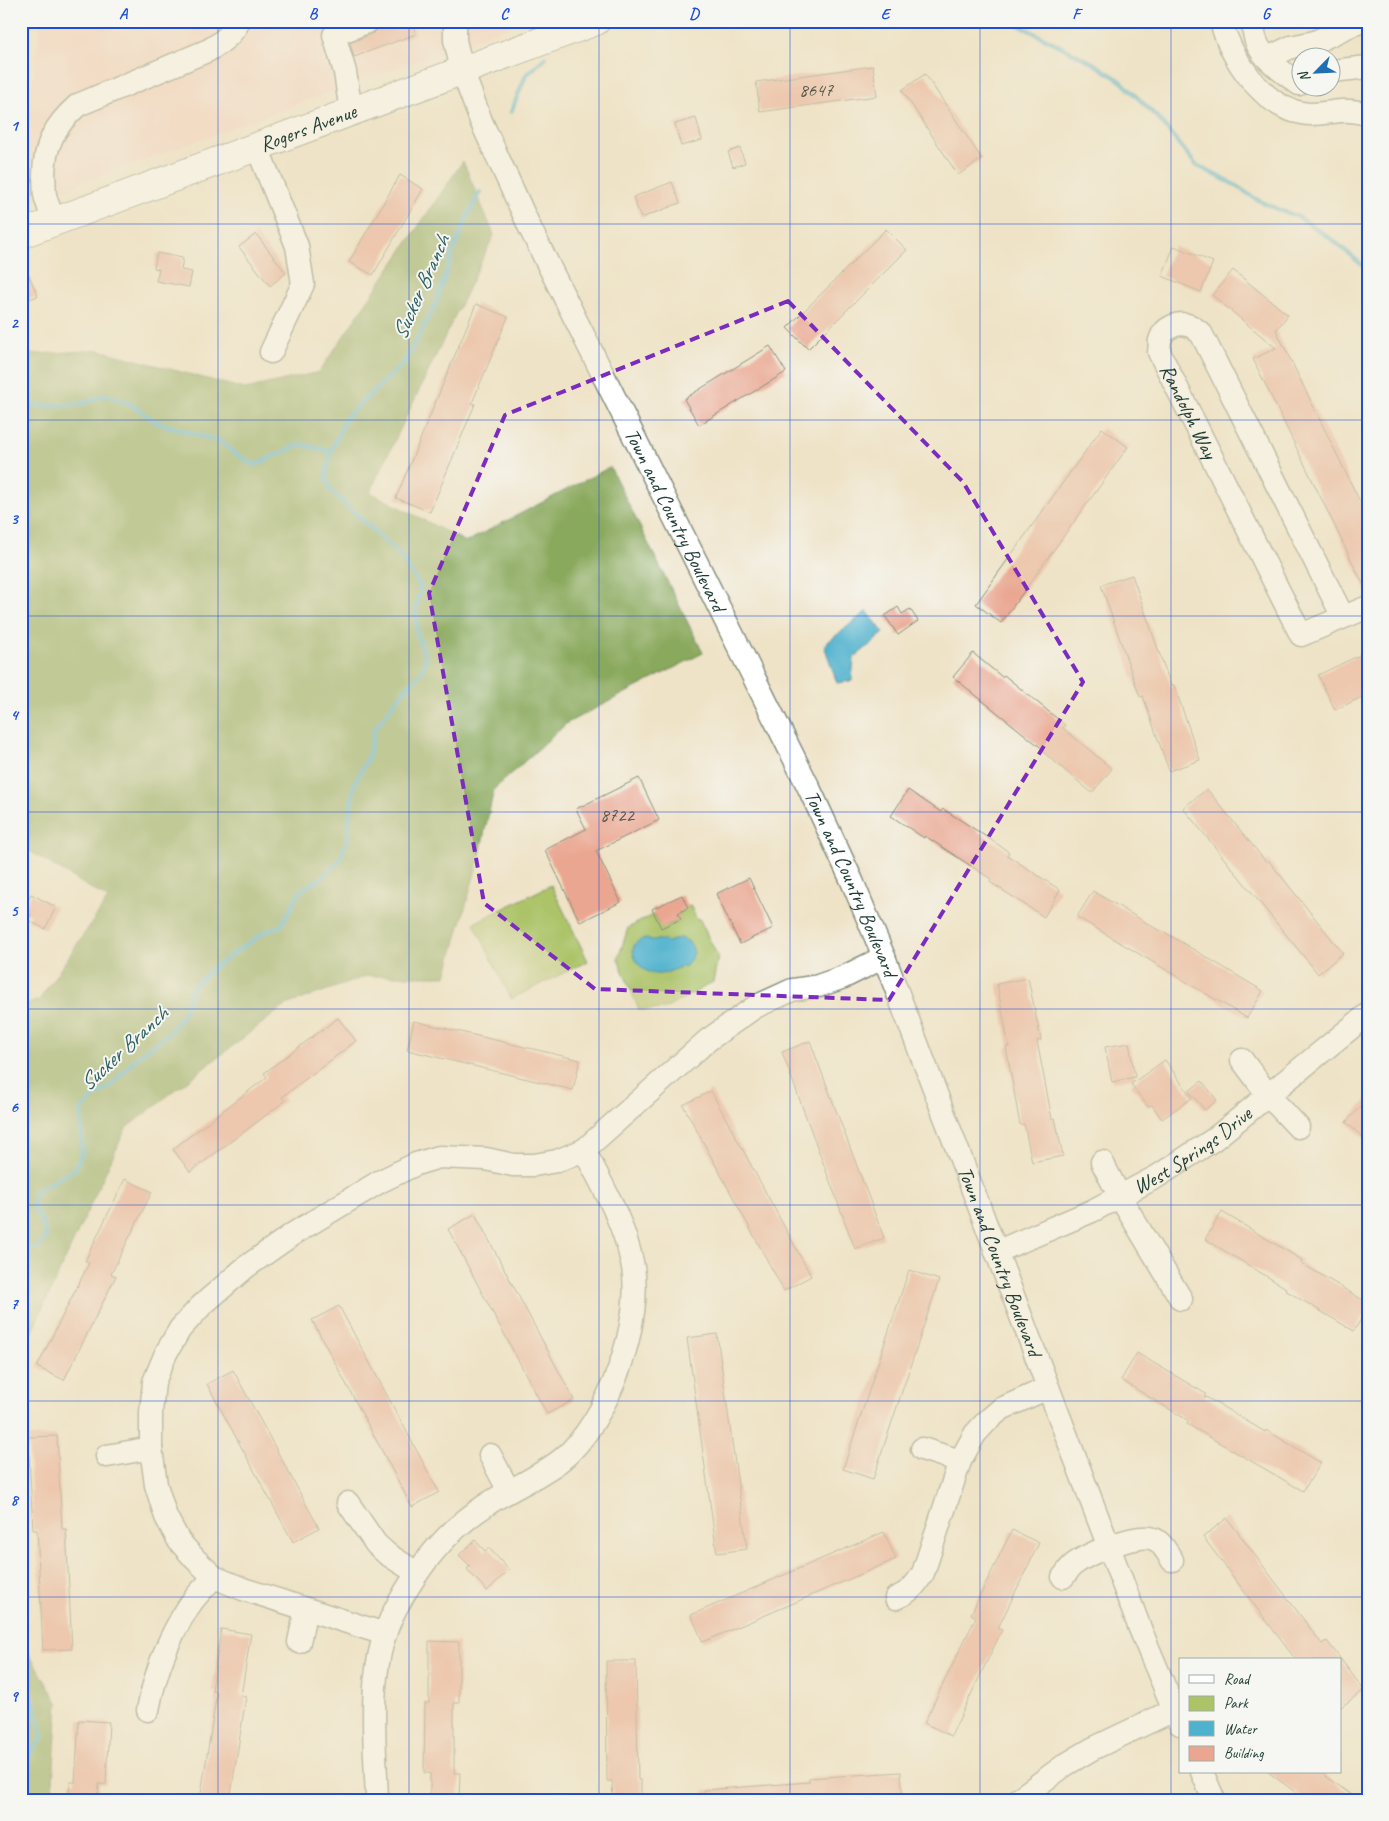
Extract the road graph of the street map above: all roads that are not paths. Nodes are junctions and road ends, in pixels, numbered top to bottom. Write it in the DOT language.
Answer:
graph roads {
  1 [pos="239,21"];
  2 [pos="369,21"];
  3 [pos="455,21"];
  4 [pos="596,21"];
  5 [pos="1221,21"];
  6 [pos="1254,21"];
  7 [pos="1365,21"];
  8 [pos="1268,58"];
  9 [pos="1368,68"];
  10 [pos="462,70"];
  11 [pos="1342,70"];
  12 [pos="1292,78"];
  13 [pos="1292,92"];
  14 [pos="1280,105"];
  15 [pos="352,112"];
  16 [pos="1368,114"];
  17 [pos="257,147"];
  18 [pos="54,221"];
  19 [pos="21,234"];
  20 [pos="271,352"];
  21 [pos="1368,606"];
  22 [pos="1343,617"];
  23 [pos="884,957"];
  24 [pos="1368,1014"];
  25 [pos="1242,1060"];
  26 [pos="1268,1095"];
  27 [pos="1298,1127"];
  28 [pos="584,1150"];
  29 [pos="1102,1162"];
  30 [pos="1120,1197"];
  31 [pos="996,1252"];
  32 [pos="1181,1299"];
  33 [pos="1048,1388"];
  34 [pos="151,1448"];
  35 [pos="922,1449"];
  36 [pos="490,1455"];
  37 [pos="106,1456"];
  38 [pos="960,1461"];
  39 [pos="509,1491"];
  40 [pos="348,1503"];
  41 [pos="1110,1547"];
  42 [pos="1172,1560"];
  43 [pos="417,1573"];
  44 [pos="214,1576"];
  45 [pos="1064,1577"];
  46 [pos="896,1598"];
  47 [pos="306,1609"];
  48 [pos="385,1634"];
  49 [pos="299,1642"];
  50 [pos="148,1710"];
  51 [pos="1177,1717"];
  52 [pos="1203,1774"];
  53 [pos="377,1800"];
  54 [pos="1016,1800"];
  55 [pos="1214,1800"];
  1 -- 18 [label="street"];
  2 -- 15 [label="street"];
  3 -- 10 [label="street, Town and Country Boulevard"];
  4 -- 10 [label="main road, Rogers Avenue"];
  5 -- 14 [label="street"];
  6 -- 8 [label="street"];
  7 -- 8 [label="street"];
  8 -- 12 [label="street"];
  9 -- 11 [label="street"];
  10 -- 15 [label="main road, Rogers Avenue"];
  10 -- 23 [label="street, Town and Country Boulevard"];
  13 -- 14 [label="street"];
  14 -- 16 [label="street"];
  15 -- 17 [label="main road, Rogers Avenue"];
  17 -- 18 [label="main road, Rogers Avenue"];
  17 -- 20 [label="street"];
  18 -- 19 [label="main road, Rogers Avenue"];
  21 -- 22 [label="street, Randolph Way"];
  22 -- 22 [label="street, Randolph Way"];
  23 -- 28 [label="street"];
  23 -- 31 [label="street, Town and Country Boulevard"];
  24 -- 26 [label="street, West Springs Drive"];
  25 -- 26 [label="street"];
  26 -- 27 [label="street"];
  26 -- 30 [label="street, West Springs Drive"];
  28 -- 34 [label="street"];
  28 -- 39 [label="street"];
  29 -- 30 [label="street"];
  30 -- 31 [label="street, West Springs Drive"];
  30 -- 32 [label="street"];
  31 -- 33 [label="street, Town and Country Boulevard"];
  33 -- 38 [label="street"];
  33 -- 41 [label="street, Town and Country Boulevard"];
  34 -- 37 [label="street"];
  34 -- 44 [label="street"];
  35 -- 38 [label="street"];
  36 -- 39 [label="street"];
  38 -- 46 [label="street"];
  39 -- 43 [label="street"];
  40 -- 43 [label="street"];
  41 -- 42 [label="street"];
  41 -- 45 [label="street"];
  41 -- 51 [label="street, Town and Country Boulevard"];
  43 -- 48 [label="street"];
  44 -- 47 [label="street"];
  44 -- 50 [label="street"];
  47 -- 48 [label="street"];
  47 -- 49 [label="street"];
  48 -- 53 [label="street"];
  51 -- 54 [label="street"];
  52 -- 55 [label="street"];
}
